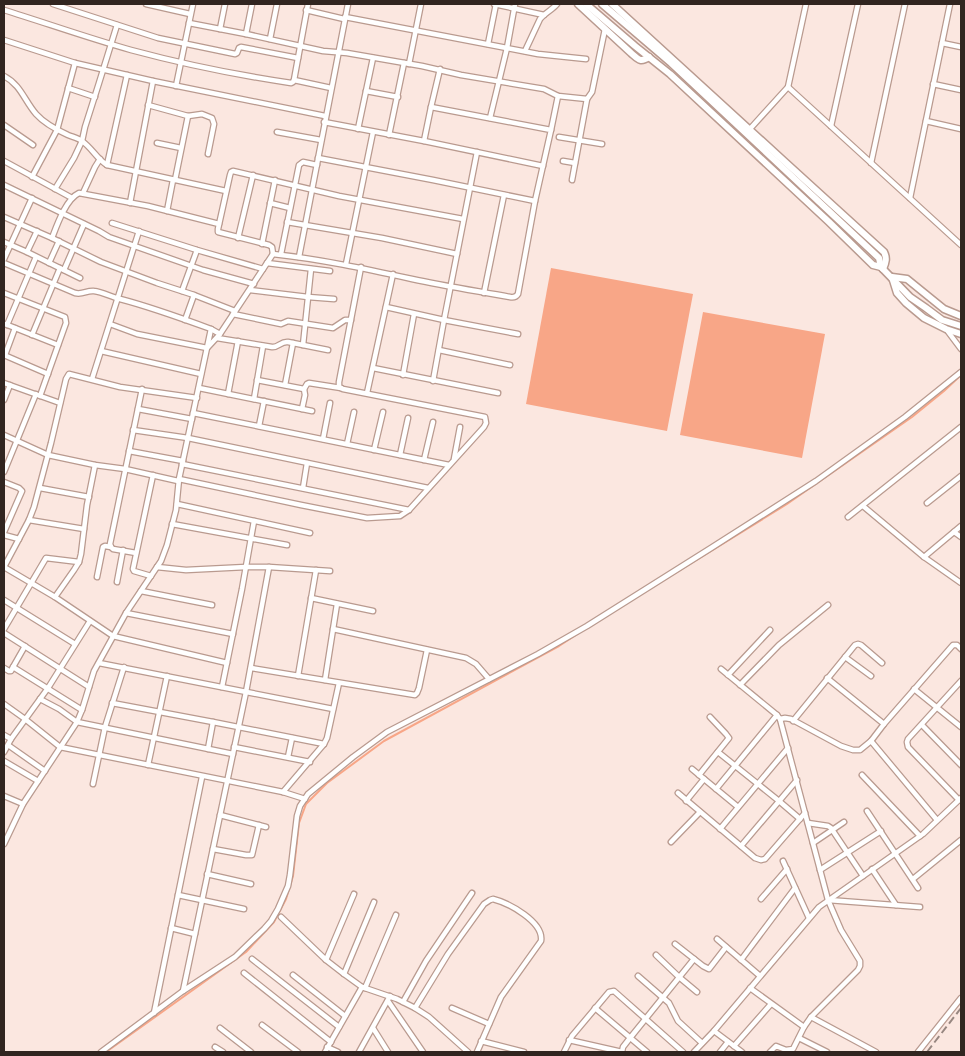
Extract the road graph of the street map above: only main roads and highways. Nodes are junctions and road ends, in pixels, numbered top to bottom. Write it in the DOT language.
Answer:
graph roads {
  1 [pos="578,4"];
  2 [pos="586,4"];
  3 [pos="602,4"];
  4 [pos="612,4"];
  5 [pos="643,39"];
  6 [pos="636,47"];
  7 [pos="649,57"];
  8 [pos="882,268"];
  9 [pos="892,277"];
  10 [pos="961,316"];
  11 [pos="961,326"];
  12 [pos="961,334"];
  1 -- 7 [label="main road"];
  2 -- 6 [label="main road"];
  3 -- 5 [label="main road"];
  4 -- 8 [label="main road"];
  5 -- 6 [label="main road"];
  5 -- 8 [label="main road"];
  6 -- 7 [label="main road"];
  7 -- 8 [label="main road"];
  8 -- 9 [label="main road"];
  9 -- 10 [label="main road"];
  9 -- 11 [label="main road"];
  9 -- 12 [label="main road"];
}
